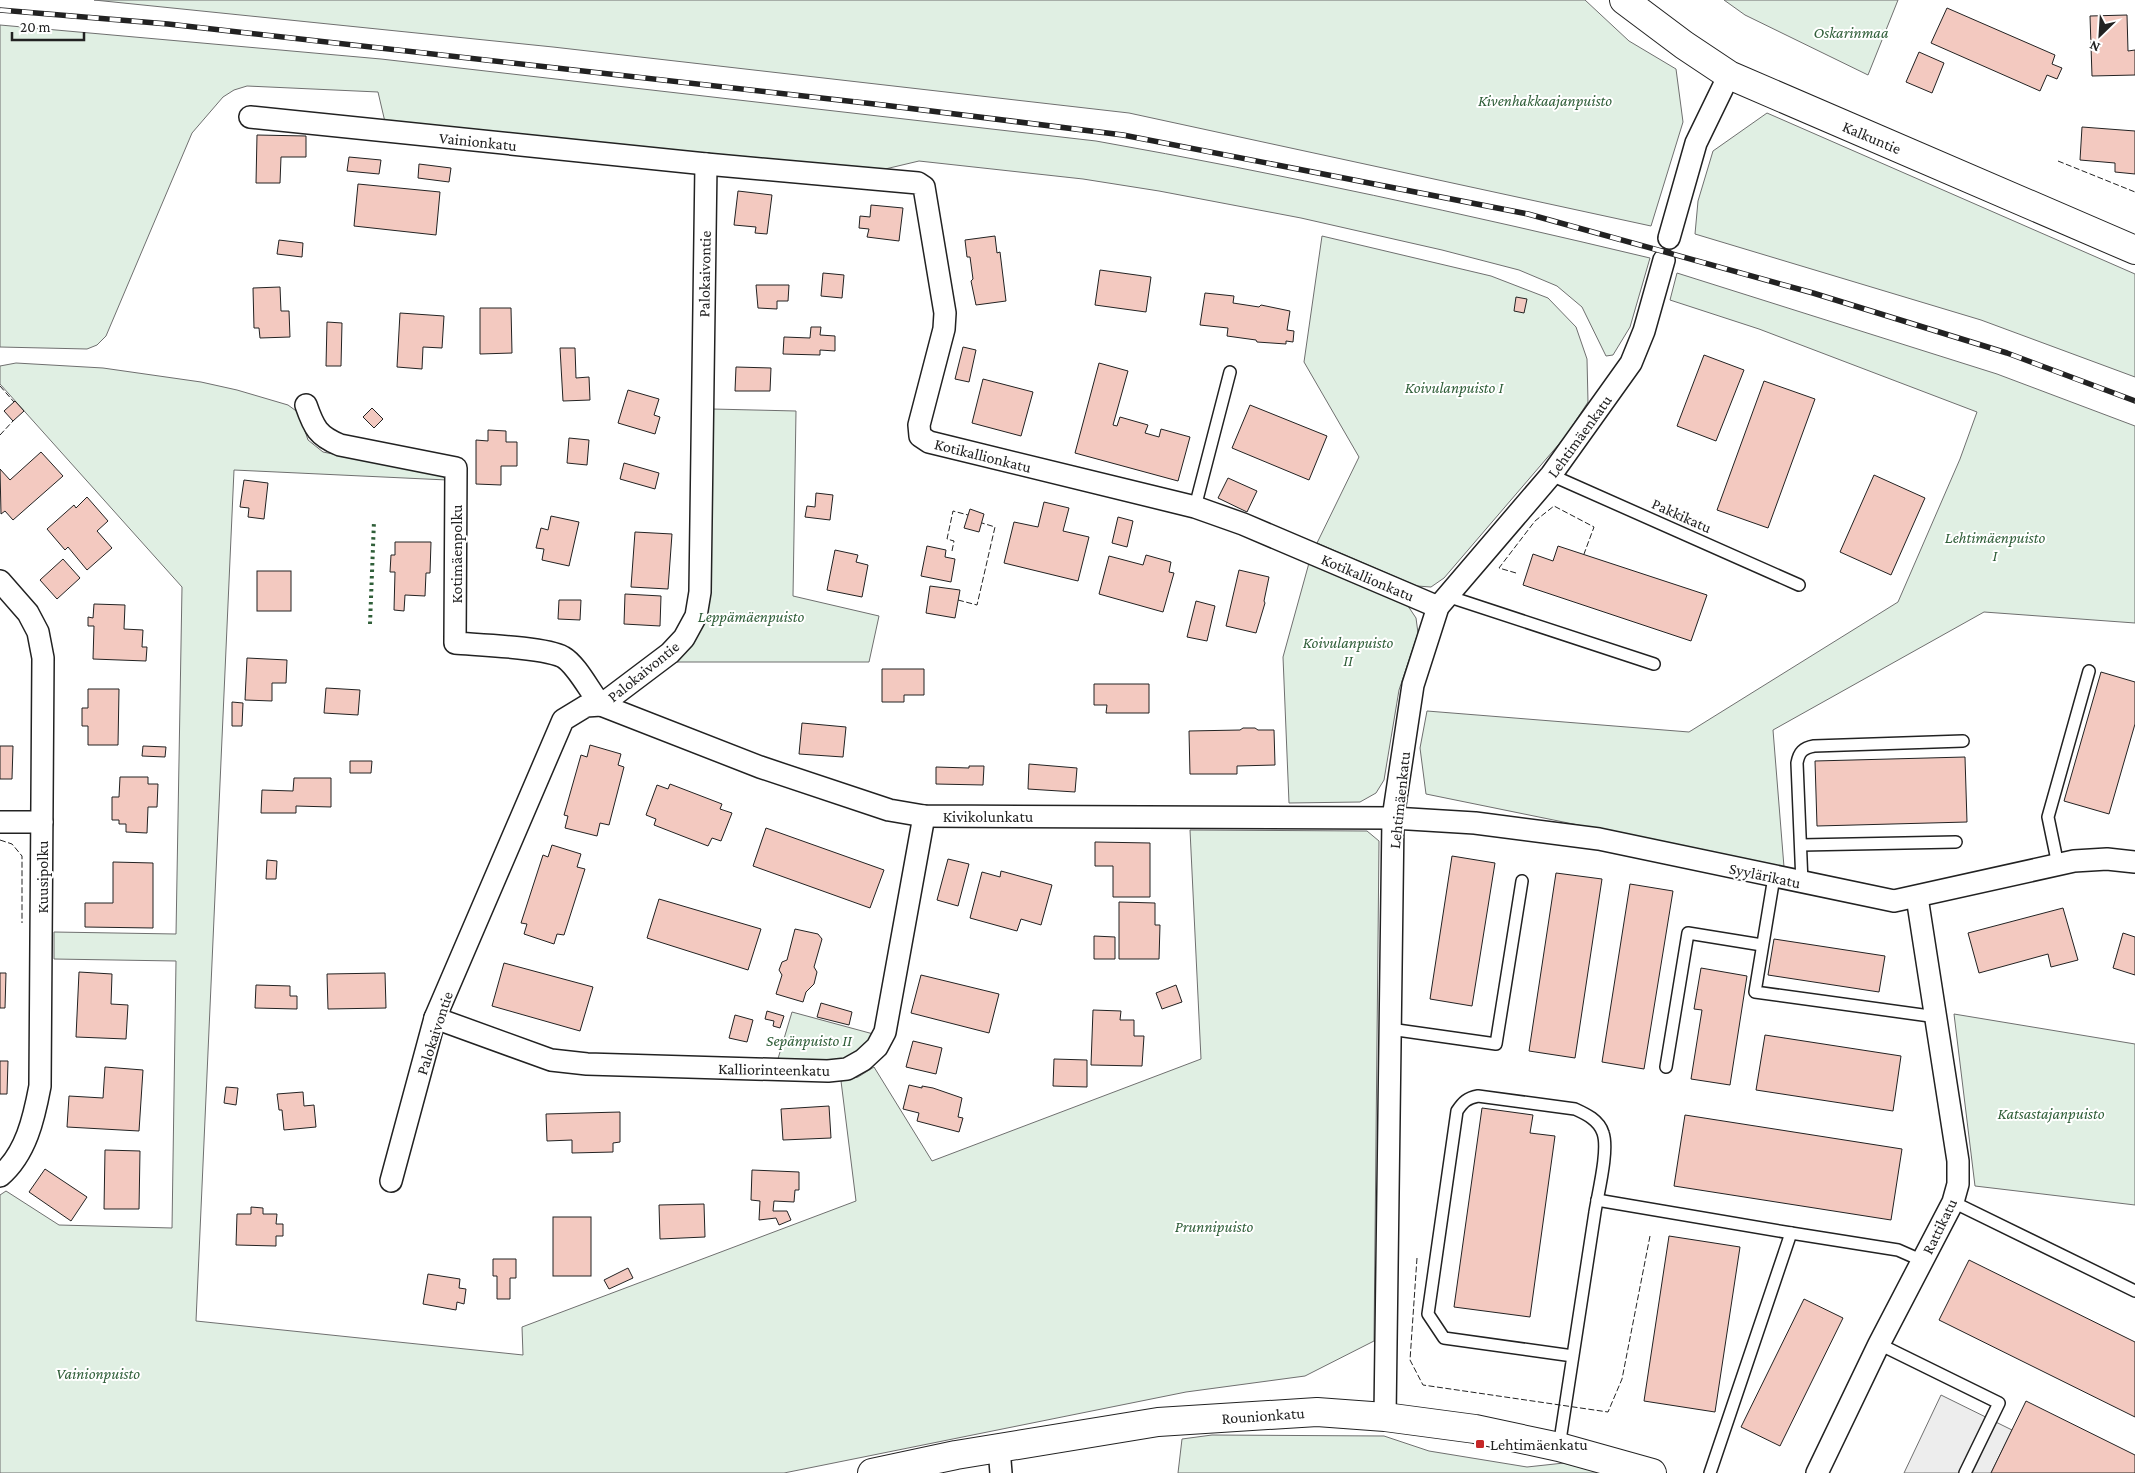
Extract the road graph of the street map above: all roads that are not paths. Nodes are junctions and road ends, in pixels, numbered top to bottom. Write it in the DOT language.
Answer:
graph roads {
  1 [pos="1624,0"];
  2 [pos="1729,75"];
  3 [pos="250,117"];
  4 [pos="706,164"];
  5 [pos="1669,238"];
  6 [pos="2135,250"];
  7 [pos="1664,260"];
  8 [pos="1230,372"];
  9 [pos="306,406"];
  10 [pos="1551,475"];
  11 [pos="1195,507"];
  12 [pos="0,581"];
  13 [pos="1799,585"];
  14 [pos="1442,601"];
  15 [pos="1654,664"];
  16 [pos="2089,671"];
  17 [pos="601,705"];
  18 [pos="1963,741"];
  19 [pos="924,816"];
  20 [pos="1393,818"];
  21 [pos="0,822"];
  22 [pos="42,822"];
  23 [pos="1956,842"];
  24 [pos="1801,845"];
  25 [pos="2135,862"];
  26 [pos="2058,865"];
  27 [pos="1774,877"];
  28 [pos="1522,881"];
  29 [pos="1802,883"];
  30 [pos="1917,897"];
  31 [pos="1762,945"];
  32 [pos="1936,1017"];
  33 [pos="435,1018"];
  34 [pos="1390,1030"];
  35 [pos="1666,1067"];
  36 [pos="0,1176"];
  37 [pos="391,1181"];
  38 [pos="1597,1200"];
  39 [pos="1953,1202"];
  40 [pos="1791,1233"];
  41 [pos="1923,1261"];
  42 [pos="2135,1291"];
  43 [pos="1879,1344"];
  44 [pos="1573,1356"];
  45 [pos="1385,1417"];
  46 [pos="1560,1447"];
  47 [pos="1000,1461"];
  48 [pos="872,1473"];
  49 [pos="1652,1473"];
  50 [pos="1710,1473"];
  51 [pos="1817,1473"];
  52 [pos="1965,1473"];
  1 -- 2 [label="main road, Kalkuntie"];
  2 -- 5 [label="street"];
  2 -- 6 [label="main road, Kalkuntie"];
  3 -- 4 [label="street, Vainionkatu"];
  4 -- 11 [label="street, Kotikallionkatu"];
  4 -- 17 [label="street, Palokaivontie"];
  7 -- 10 [label="street, Lehtimäenkatu"];
  8 -- 11 [label="lane"];
  9 -- 17 [label="street, Kotimäenpolku"];
  10 -- 13 [label="lane, Pakkikatu"];
  10 -- 14 [label="street, Lehtimäenkatu"];
  11 -- 14 [label="street, Kotikallionkatu"];
  12 -- 22 [label="street, Kuusipolku"];
  14 -- 15 [label="lane"];
  14 -- 20 [label="street, Lehtimäenkatu"];
  16 -- 26 [label="lane"];
  17 -- 19 [label="street, Kivikolunkatu"];
  17 -- 33 [label="street, Palokaivontie"];
  18 -- 24 [label="lane"];
  19 -- 20 [label="street, Kivikolunkatu"];
  19 -- 33 [label="street, Kalliorinteenkatu"];
  20 -- 27 [label="street, Syylärikatu"];
  20 -- 34 [label="street, Lehtimäenkatu"];
  21 -- 22 [label="street"];
  22 -- 36 [label="street, Kuusipolku"];
  23 -- 24 [label="lane"];
  24 -- 29 [label="lane"];
  25 -- 26 [label="street, Syylärikatu"];
  26 -- 30 [label="street, Syylärikatu"];
  27 -- 29 [label="street, Syylärikatu"];
  27 -- 31 [label="lane"];
  28 -- 34 [label="lane"];
  29 -- 30 [label="street, Syylärikatu"];
  30 -- 32 [label="street, Rattikatu"];
  31 -- 32 [label="lane"];
  31 -- 35 [label="lane"];
  32 -- 39 [label="street, Rattikatu"];
  33 -- 37 [label="street, Palokaivontie"];
  34 -- 45 [label="street, Lehtimäenkatu"];
  38 -- 40 [label="lane"];
  38 -- 44 [label="lane"];
  38 -- 44 [label="lane"];
  39 -- 41 [label="street, Rattikatu"];
  39 -- 42 [label="lane"];
  40 -- 41 [label="lane"];
  40 -- 50 [label="lane"];
  41 -- 43 [label="street, Rattikatu"];
  43 -- 51 [label="street, Rattikatu"];
  43 -- 52 [label="lane"];
  44 -- 46 [label="lane"];
  45 -- 46 [label="main road, Rounionkatu"];
  45 -- 47 [label="main road, Rounionkatu"];
  46 -- 49 [label="main road, Rounionkatu"];
  47 -- 48 [label="main road, Rounionkatu"];
}
